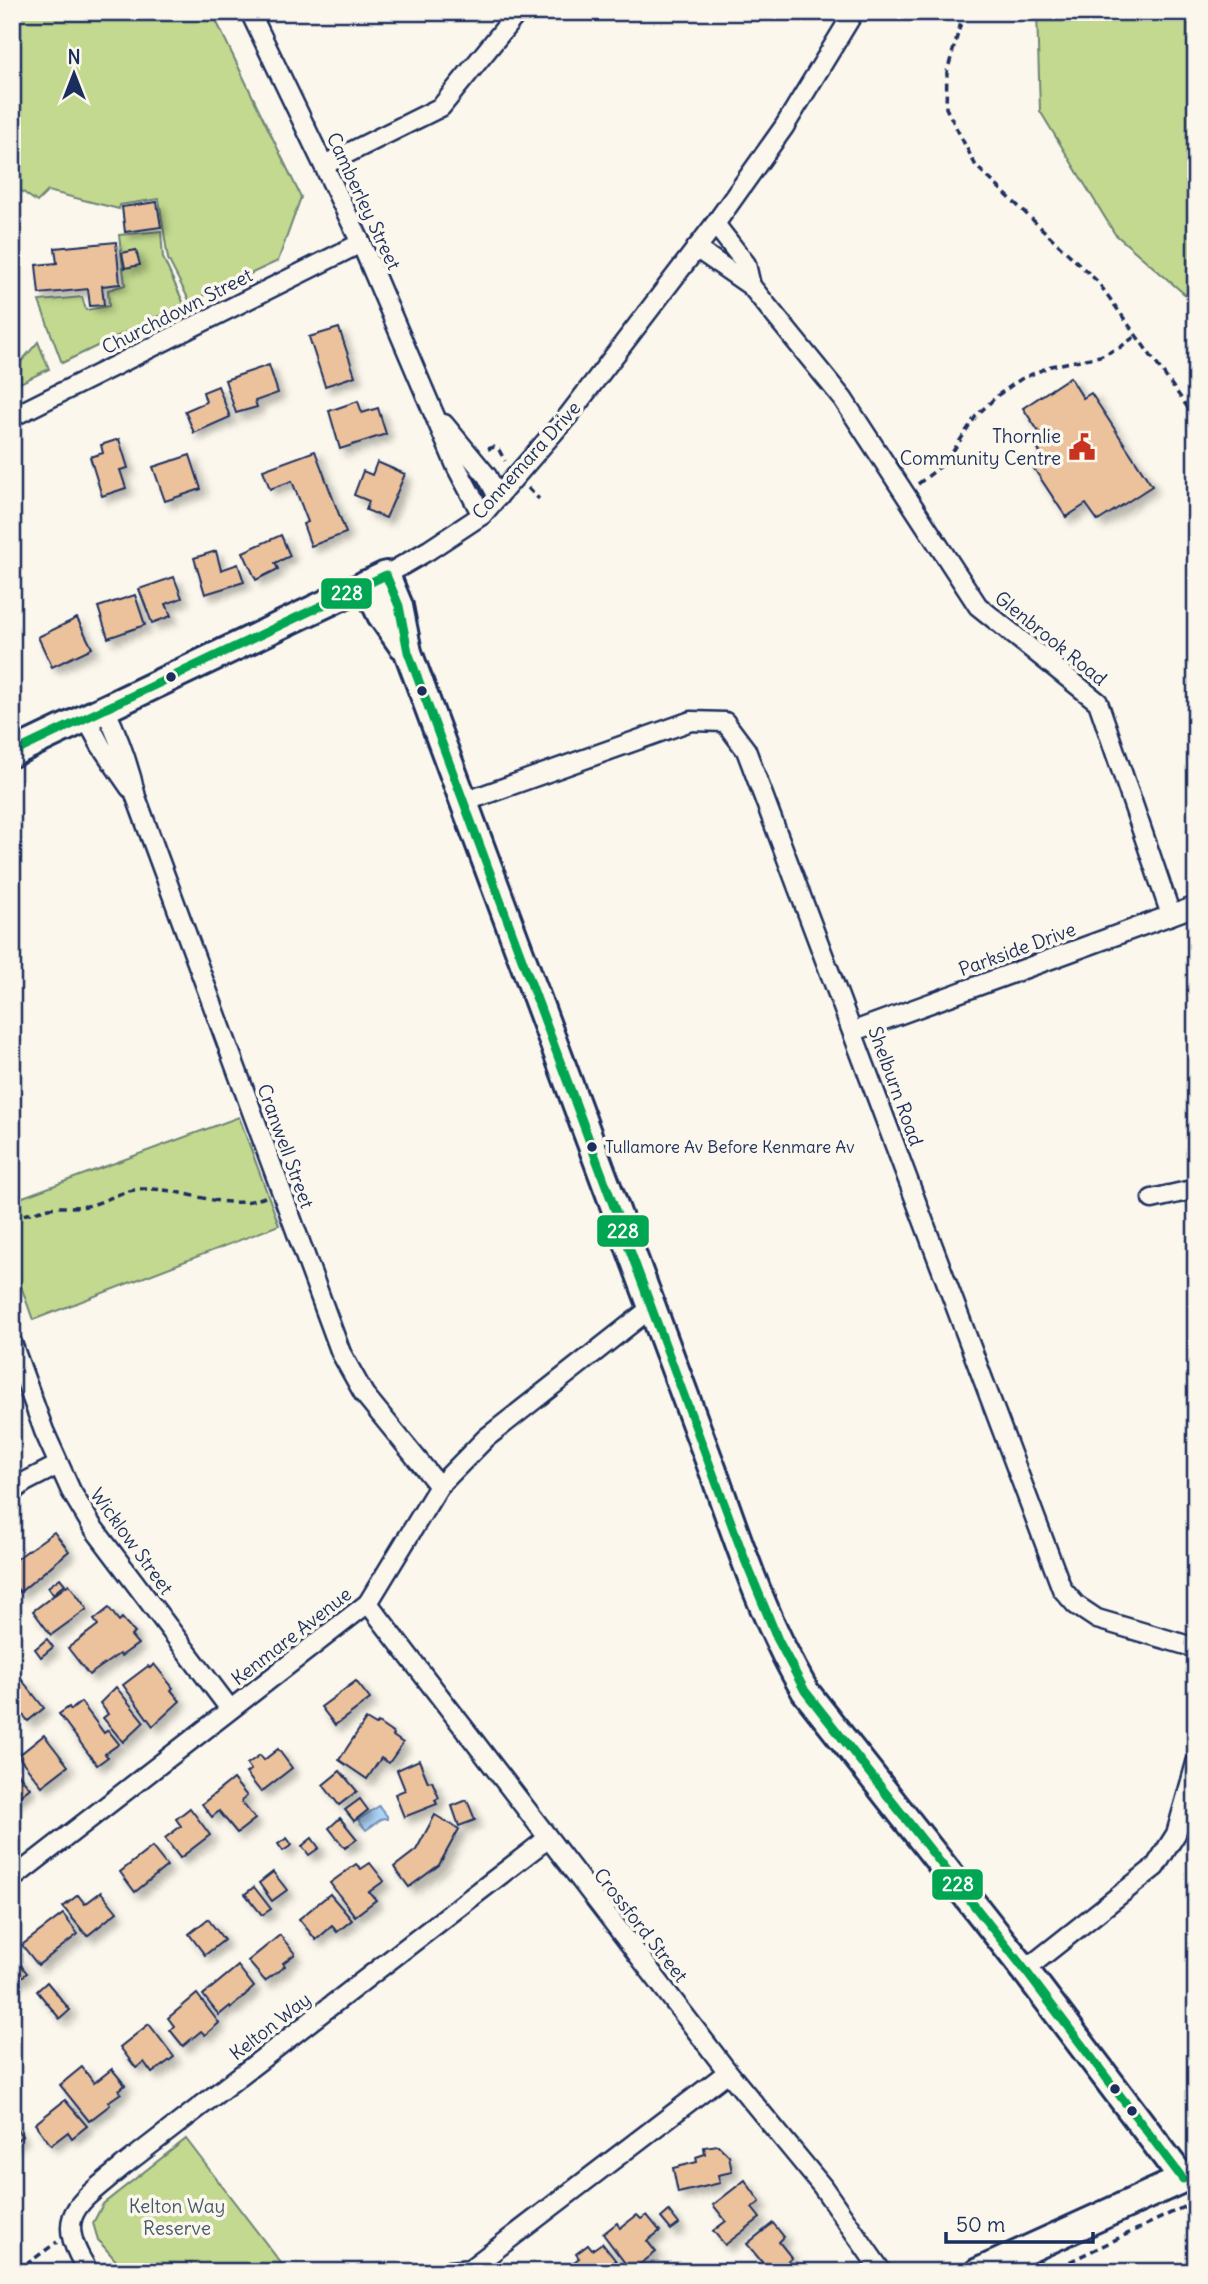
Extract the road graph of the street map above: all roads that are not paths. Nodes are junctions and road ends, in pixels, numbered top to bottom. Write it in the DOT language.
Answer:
graph roads {
  1 [pos="250,12"];
  2 [pos="517,12"];
  3 [pos="854,12"];
  4 [pos="324,165"];
  5 [pos="715,224"];
  6 [pos="362,243"];
  7 [pos="696,248"];
  8 [pos="751,286"];
  9 [pos="433,411"];
  10 [pos="12,417"];
  11 [pos="498,497"];
  12 [pos="482,515"];
  13 [pos="376,580"];
  14 [pos="96,714"];
  15 [pos="12,753"];
  16 [pos="464,802"];
  17 [pos="1196,906"];
  18 [pos="1171,915"];
  19 [pos="853,1031"];
  20 [pos="1196,1189"];
  21 [pos="1152,1199"];
  22 [pos="651,1308"];
  23 [pos="12,1343"];
  24 [pos="58,1465"];
  25 [pos="439,1486"];
  26 [pos="12,1492"];
  27 [pos="368,1603"];
  28 [pos="1196,1648"];
  29 [pos="230,1709"];
  30 [pos="1196,1763"];
  31 [pos="547,1839"];
  32 [pos="12,1879"];
  33 [pos="1025,1970"];
  34 [pos="728,2072"];
  35 [pos="1191,2184"];
  36 [pos="89,2272"];
  37 [pos="442,2272"];
  38 [pos="882,2272"];
  39 [pos="978,2272"];
  1 -- 4 [label="street, Camberley Street"];
  2 -- 4 [label="street"];
  3 -- 5 [label="street, Connemara Drive"];
  4 -- 6 [label="street, Camberley Street"];
  5 -- 7 [label="street, Connemara Drive"];
  5 -- 8 [label="street, Glenbrook Road"];
  6 -- 9 [label="street, Camberley Street"];
  6 -- 10 [label="street, Churchdown Street"];
  7 -- 8 [label="street, Glenbrook Road"];
  7 -- 11 [label="street, Connemara Drive"];
  8 -- 18 [label="street, Glenbrook Road"];
  9 -- 11 [label="street, Camberley Street"];
  9 -- 12 [label="street, Camberley Street"];
  11 -- 12 [label="street, Connemara Drive"];
  12 -- 13 [label="street, Connemara Drive"];
  13 -- 14 [label="street, Connemara Drive"];
  13 -- 16 [label="street"];
  14 -- 15 [label="street, Connemara Drive"];
  14 -- 25 [label="street, Cranwell Street"];
  16 -- 19 [label="street, Shelburn Road"];
  16 -- 22 [label="street"];
  17 -- 18 [label="street, Parkside Drive"];
  18 -- 19 [label="street, Parkside Drive"];
  19 -- 28 [label="street, Shelburn Road"];
  20 -- 21 [label="street"];
  22 -- 25 [label="street, Kenmare Avenue"];
  22 -- 33 [label="street"];
  23 -- 24 [label="street, Wicklow Street"];
  24 -- 26 [label="street"];
  24 -- 29 [label="street, Wicklow Street"];
  25 -- 27 [label="street, Kenmare Avenue"];
  27 -- 29 [label="street, Kenmare Avenue"];
  27 -- 31 [label="street, Crossford Street"];
  29 -- 32 [label="street, Kenmare Avenue"];
  30 -- 33 [label="street"];
  31 -- 34 [label="street, Crossford Street"];
  31 -- 36 [label="street, Kelton Way"];
  33 -- 35 [label="street"];
  34 -- 37 [label="street"];
  34 -- 38 [label="street, Crossford Street"];
  35 -- 39 [label="street"];
}
